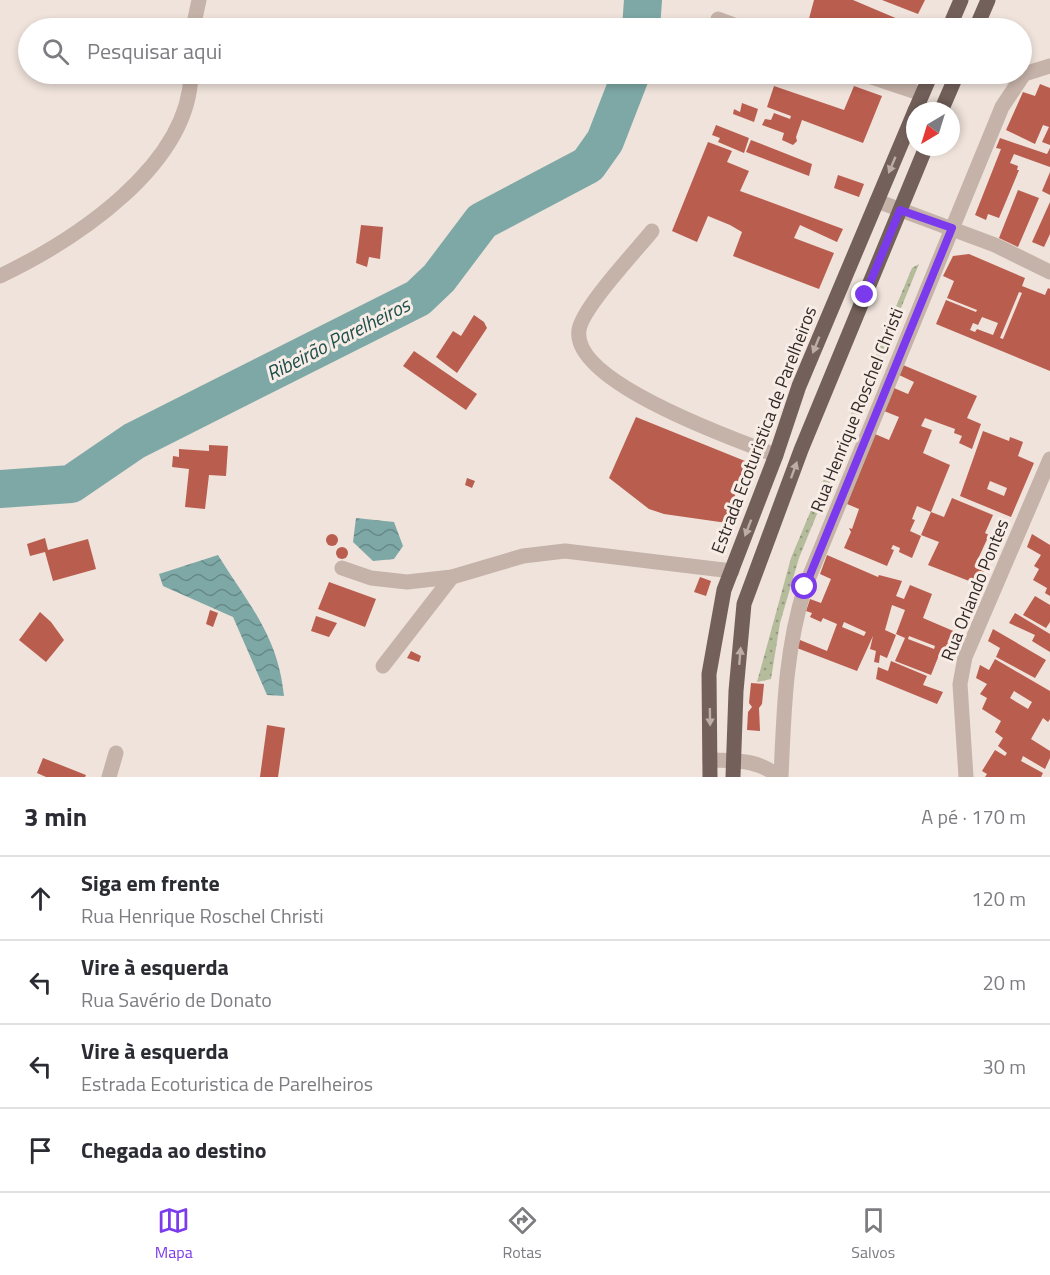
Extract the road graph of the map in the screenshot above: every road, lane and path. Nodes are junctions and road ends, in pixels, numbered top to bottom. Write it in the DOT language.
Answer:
graph roads {
  1 [pos="199,0"];
  2 [pos="961,0"];
  3 [pos="988,0"];
  4 [pos="195,18"];
  5 [pos="953,18"];
  6 [pos="980,18"];
  7 [pos="1050,66"];
  8 [pos="1032,72"];
  9 [pos="191,84"];
  10 [pos="892,84"];
  11 [pos="926,84"];
  12 [pos="953,84"];
  13 [pos="1018,84"];
  14 [pos="922,94"];
  15 [pos="919,102"];
  16 [pos="945,102"];
  17 [pos="906,132"];
  18 [pos="922,156"];
  19 [pos="877,201"];
  20 [pos="900,210"];
  21 [pos="952,228"];
  22 [pos="652,231"];
  23 [pos="1050,272"];
  24 [pos="0,276"];
  25 [pos="776,455"];
  26 [pos="1050,459"];
  27 [pos="342,568"];
  28 [pos="732,571"];
  29 [pos="452,577"];
  30 [pos="383,666"];
  31 [pos="116,753"];
  32 [pos="710,760"];
  33 [pos="733,761"];
  34 [pos="109,777"];
  35 [pos="710,777"];
  36 [pos="733,777"];
  37 [pos="780,777"];
  38 [pos="966,777"];
  1 -- 4 [label="street"];
  2 -- 5 [label="main road"];
  3 -- 6 [label="main road"];
  7 -- 8 [label="street, Rua Henrique Roschel Christi"];
  9 -- 24 [label="street"];
  10 -- 14 [label="street"];
  11 -- 14 [label="main road, Estrada Ecoturistica de Parelheiros"];
  12 -- 16 [label="main road"];
  13 -- 21 [label="street, Rua Henrique Roschel Christi"];
  14 -- 15 [label="main road, Estrada Ecoturistica de Parelheiros"];
  17 -- 19 [label="main road, Estrada Ecoturistica de Parelheiros, one-way"];
  18 -- 20 [label="main road"];
  19 -- 20 [label="street"];
  19 -- 25 [label="main road, Estrada Ecoturistica de Parelheiros, one-way"];
  20 -- 21 [label="street"];
  33 -- 20 [label="main road, one-way"];
  21 -- 23 [label="street"];
  21 -- 37 [label="street, Rua Henrique Roschel Christi"];
  22 -- 25 [label="street"];
  25 -- 28 [label="main road, Estrada Ecoturistica de Parelheiros, one-way"];
  26 -- 38 [label="street, Rua Orlando Pontes"];
  27 -- 29 [label="street"];
  28 -- 29 [label="street"];
  28 -- 32 [label="main road, Estrada Ecoturistica de Parelheiros, one-way"];
  29 -- 30 [label="street"];
  31 -- 34 [label="street"];
  32 -- 33 [label="street"];
  32 -- 35 [label="main road, Estrada Ecoturistica de Parelheiros"];
  33 -- 36 [label="main road"];
  33 -- 37 [label="street"];
}
